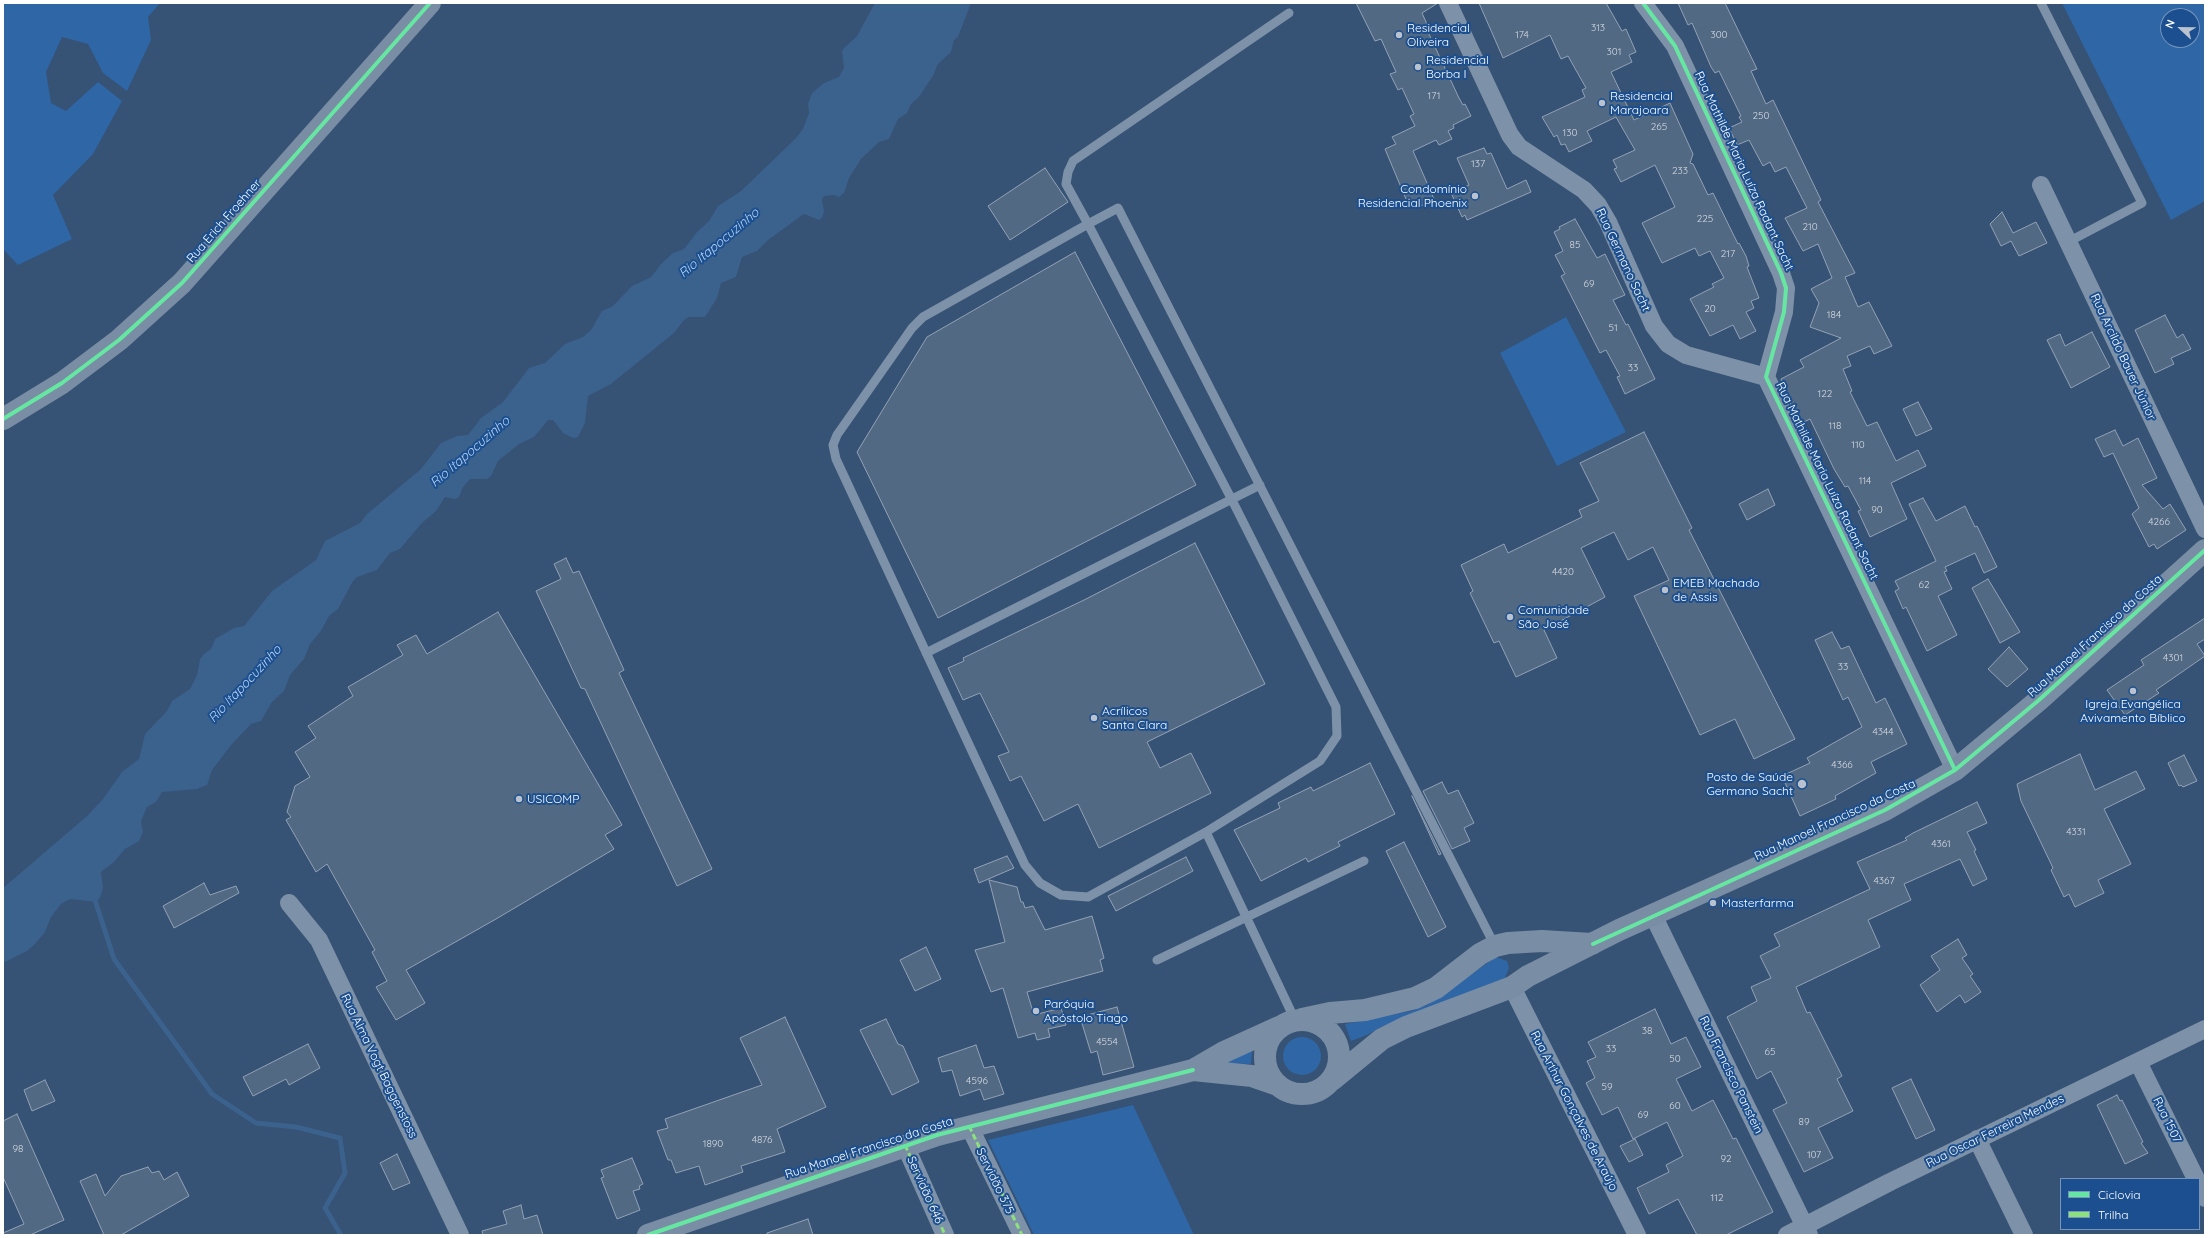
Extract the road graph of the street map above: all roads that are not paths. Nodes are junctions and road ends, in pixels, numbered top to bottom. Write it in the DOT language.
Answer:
graph roads {
  1 [pos="430,3"];
  2 [pos="1448,3"];
  3 [pos="1643,3"];
  4 [pos="2041,3"];
  5 [pos="1288,13"];
  6 [pos="2041,185"];
  7 [pos="1088,224"];
  8 [pos="2068,242"];
  9 [pos="1766,377"];
  10 [pos="3,419"];
  11 [pos="1260,485"];
  12 [pos="1232,500"];
  13 [pos="2205,529"];
  14 [pos="2205,550"];
  15 [pos="926,653"];
  16 [pos="1955,770"];
  17 [pos="1206,832"];
  18 [pos="1364,861"];
  19 [pos="289,903"];
  20 [pos="1652,915"];
  21 [pos="1246,918"];
  22 [pos="1518,942"];
  23 [pos="1593,944"];
  24 [pos="1495,946"];
  25 [pos="1157,960"];
  26 [pos="1520,982"];
  27 [pos="1292,1022"];
  28 [pos="2205,1029"];
  29 [pos="2138,1062"];
  30 [pos="1192,1070"];
  31 [pos="1332,1080"];
  32 [pos="1278,1085"];
  33 [pos="969,1126"];
  34 [pos="1977,1139"];
  35 [pos="905,1145"];
  36 [pos="2196,1178"];
  37 [pos="2200,1188"];
  38 [pos="2205,1198"];
  39 [pos="1807,1230"];
  40 [pos="460,1235"];
  41 [pos="648,1235"];
  42 [pos="945,1235"];
  43 [pos="1022,1235"];
  44 [pos="1637,1235"];
  45 [pos="1786,1235"];
  46 [pos="2024,1235"];
  1 -- 10 [label="main road, Rua Erich Froehner"];
  2 -- 9 [label="street, Rua Germano Sacht"];
  3 -- 9 [label="street, Rua Mathilde Maria Luíza Radant Sacht"];
  4 -- 8 [label="lane"];
  5 -- 7 [label="lane"];
  6 -- 8 [label="street, Rua Arcildo Bauer Júnior"];
  7 -- 11 [label="lane"];
  7 -- 12 [label="lane"];
  7 -- 15 [label="lane"];
  8 -- 13 [label="street, Rua Arcildo Bauer Júnior"];
  9 -- 16 [label="street, Rua Mathilde Maria Luíza Radant Sacht"];
  11 -- 12 [label="lane"];
  11 -- 24 [label="lane"];
  12 -- 15 [label="lane"];
  12 -- 17 [label="lane"];
  14 -- 16 [label="main road, Rua Manoel Francisco da Costa"];
  15 -- 17 [label="lane"];
  16 -- 20 [label="main road, Rua Manoel Francisco da Costa"];
  17 -- 21 [label="lane"];
  18 -- 21 [label="lane"];
  19 -- 40 [label="street, Rua Alma Vogt Baggenstoss"];
  20 -- 23 [label="main road, Rua Manoel Francisco da Costa"];
  20 -- 39 [label="street, Rua Francisco Panstein"];
  21 -- 25 [label="lane"];
  21 -- 27 [label="lane"];
  22 -- 23 [label="main road, Rua Manoel Francisco da Costa"];
  22 -- 24 [label="main road, Rua Manoel Francisco da Costa"];
  22 -- 26 [label="main road"];
  23 -- 26 [label="main road"];
  24 -- 27 [label="main road, Rua Manoel Francisco da Costa"];
  26 -- 31 [label="main road"];
  26 -- 44 [label="street, Rua Arthur Gonçalves de Araújo"];
  27 -- 30 [label="main road, Rua Manoel Francisco da Costa"];
  27 -- 31 [label="main road"];
  27 -- 32 [label="main road"];
  28 -- 29 [label="street, Rua Oscar Ferreira Mendes"];
  29 -- 34 [label="street, Rua Oscar Ferreira Mendes"];
  29 -- 36 [label="street, Rua 1507"];
  30 -- 32 [label="main road, Rua Manoel Francisco da Costa"];
  30 -- 33 [label="main road, Rua Manoel Francisco da Costa"];
  31 -- 32 [label="main road"];
  33 -- 35 [label="main road, Rua Manoel Francisco da Costa"];
  33 -- 43 [label="street, Servidão 375"];
  34 -- 39 [label="street, Rua Oscar Ferreira Mendes"];
  34 -- 46 [label="street"];
  35 -- 41 [label="main road, Rua Manoel Francisco da Costa"];
  35 -- 42 [label="street, Servidão 646"];
  37 -- 38 [label="street"];
  39 -- 45 [label="street, Rua Oscar Ferreira Mendes"];
}
